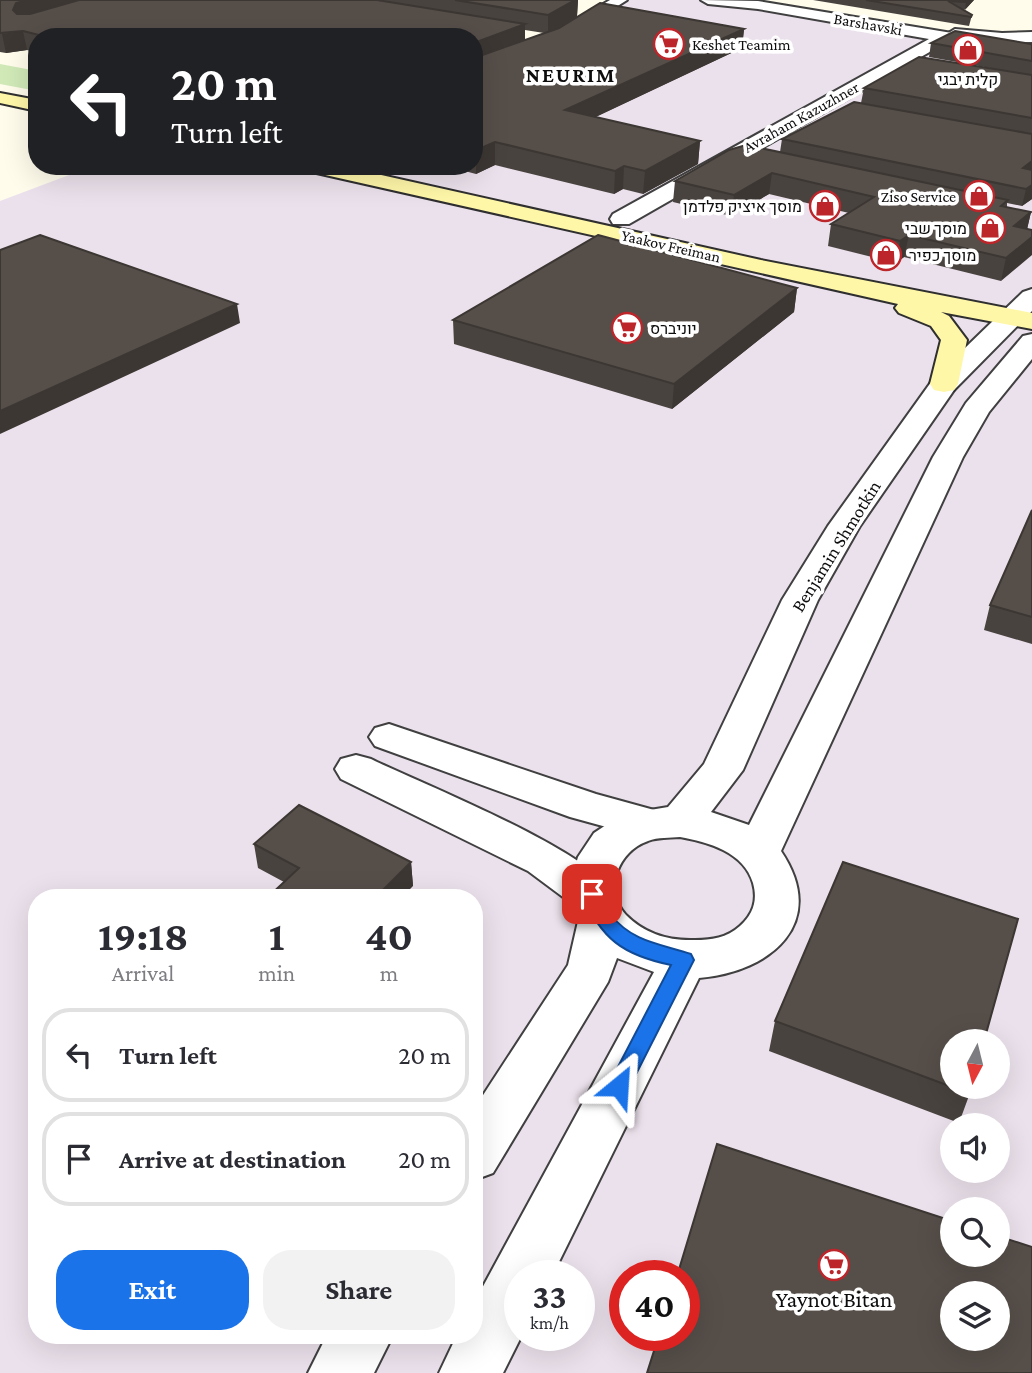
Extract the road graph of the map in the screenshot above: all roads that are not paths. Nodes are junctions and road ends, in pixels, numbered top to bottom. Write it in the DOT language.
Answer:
graph roads {
  1 [pos="597,0"];
  2 [pos="620,0"];
  3 [pos="708,0"];
  4 [pos="740,0"];
  5 [pos="950,35"];
  6 [pos="1031,45"];
  7 [pos="483,57"];
  8 [pos="902,60"];
  9 [pos="928,65"];
  10 [pos="483,68"];
  11 [pos="0,84"];
  12 [pos="28,89"];
  13 [pos="0,98"];
  14 [pos="28,104"];
  15 [pos="825,104"];
  16 [pos="851,109"];
  17 [pos="736,154"];
  18 [pos="763,159"];
  19 [pos="353,175"];
  20 [pos="425,175"];
  21 [pos="621,219"];
  22 [pos="859,290"];
  23 [pos="1028,313"];
  24 [pos="944,384"];
  25 [pos="389,737"];
  26 [pos="356,769"];
  27 [pos="665,823"];
  28 [pos="758,852"];
  29 [pos="597,906"];
  30 [pos="684,960"];
  31 [pos="483,1142"];
  32 [pos="529,1260"];
  33 [pos="504,1308"];
  34 [pos="357,1344"];
  35 [pos="339,1373"];
  36 [pos="470,1373"];
  1 -- 7 [label="street"];
  2 -- 10 [label="street"];
  3 -- 5 [label="street, Barshavski"];
  4 -- 5 [label="street, Barshavski"];
  5 -- 6 [label="street"];
  5 -- 8 [label="street, Avraham Kazuzhner"];
  8 -- 9 [label="street"];
  8 -- 15 [label="street, Avraham Kazuzhner"];
  11 -- 12 [label="main road"];
  13 -- 14 [label="main road"];
  15 -- 16 [label="street"];
  15 -- 17 [label="street, Avraham Kazuzhner"];
  17 -- 18 [label="street"];
  17 -- 21 [label="street, Avraham Kazuzhner"];
  19 -- 22 [label="main road, Yaakov Freiman"];
  20 -- 21 [label="main road, Yaakov Freiman"];
  21 -- 23 [label="main road, Yaakov Freiman"];
  22 -- 23 [label="main road, Yaakov Freiman"];
  22 -- 24 [label="main road"];
  23 -- 24 [label="street, Benjamin Shmotkin"];
  23 -- 28 [label="street"];
  24 -- 27 [label="street, Benjamin Shmotkin"];
  25 -- 27 [label="street"];
  26 -- 29 [label="street"];
  27 -- 28 [label="street"];
  27 -- 29 [label="street"];
  28 -- 30 [label="street"];
  29 -- 30 [label="street"];
  29 -- 31 [label="street"];
  30 -- 32 [label="street"];
  33 -- 36 [label="street"];
  34 -- 35 [label="street"];
}
